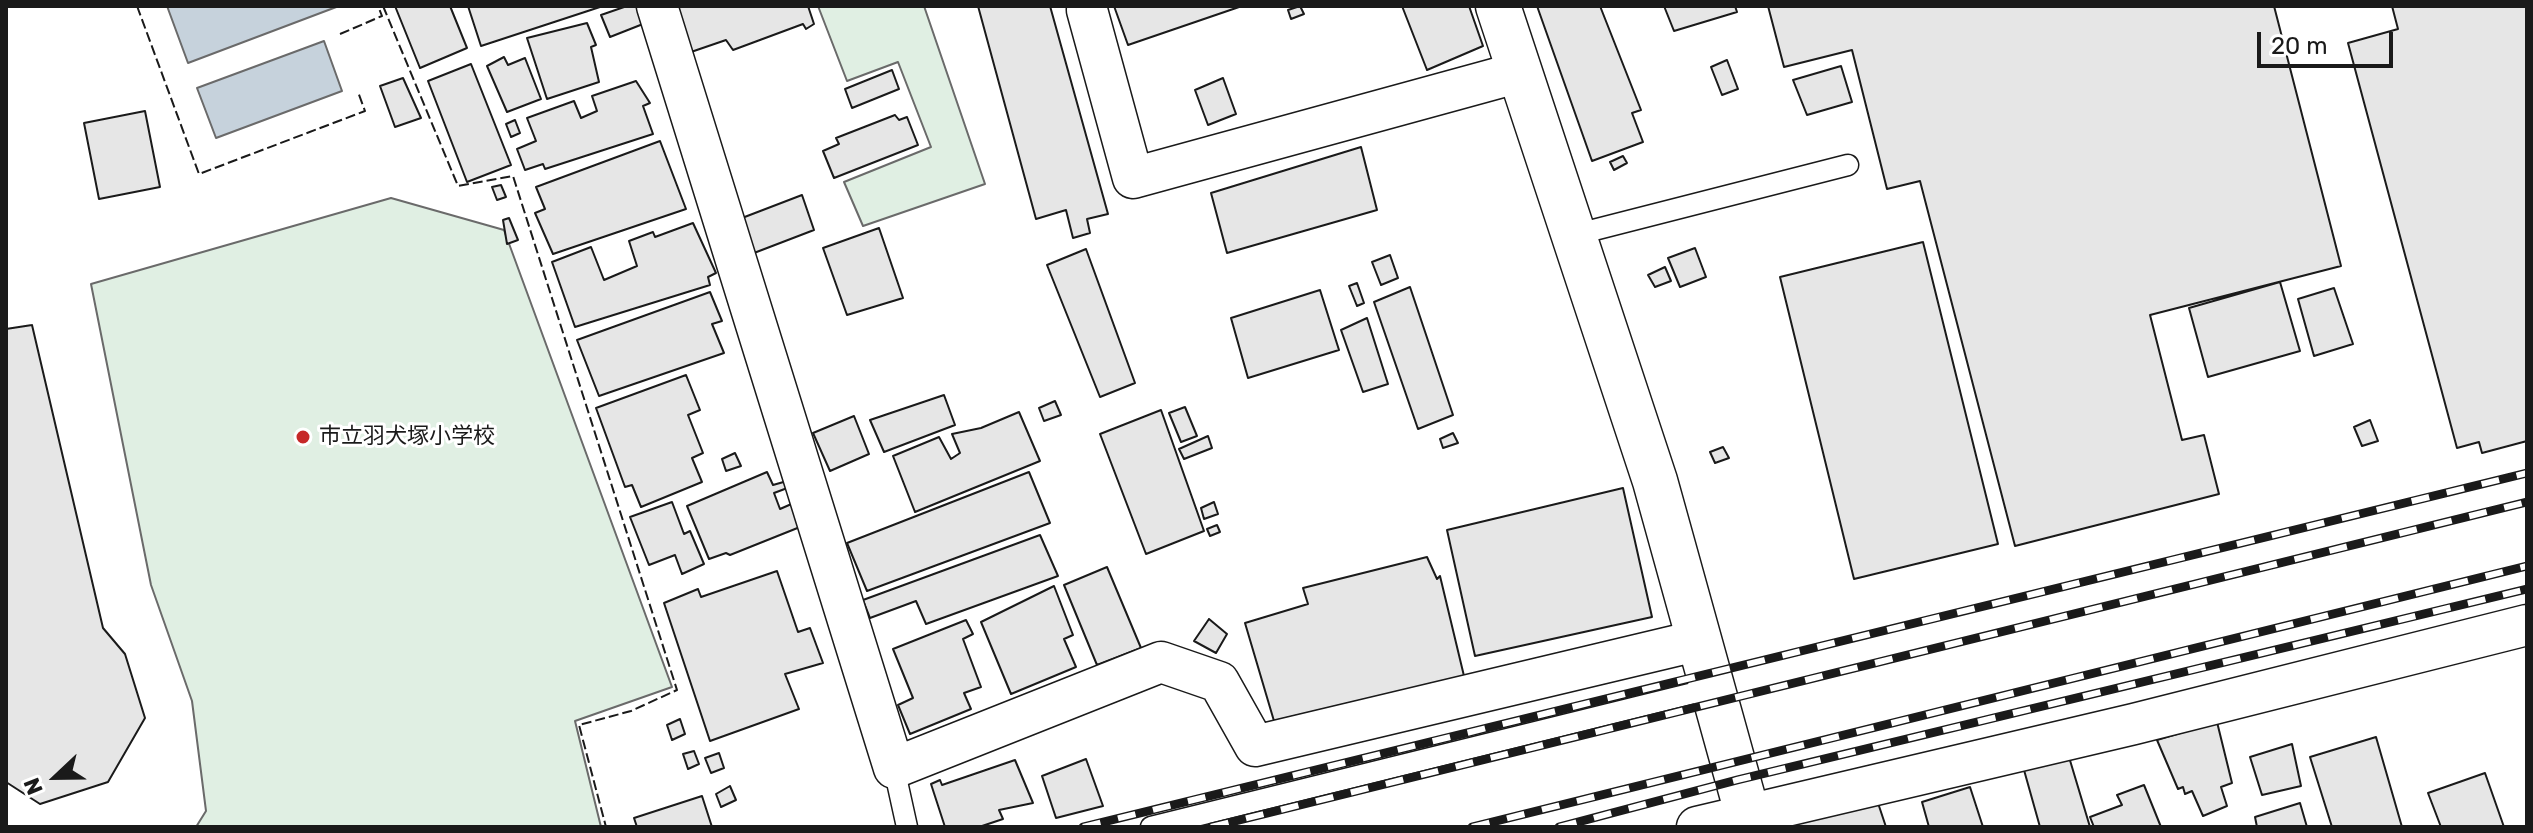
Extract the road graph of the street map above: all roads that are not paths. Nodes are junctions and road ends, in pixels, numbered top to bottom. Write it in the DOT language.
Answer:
graph roads {
  1 [pos="657,6"];
  2 [pos="1498,6"];
  3 [pos="1087,10"];
  4 [pos="1520,72"];
  5 [pos="1848,165"];
  6 [pos="1574,235"];
  7 [pos="2527,625"];
  8 [pos="1700,640"];
  9 [pos="1714,688"];
  10 [pos="894,768"];
  11 [pos="1750,821"];
  12 [pos="907,827"];
  13 [pos="1151,827"];
  14 [pos="1697,827"];
  1 -- 10 [label="street"];
  2 -- 4 [label="street"];
  3 -- 4 [label="street"];
  4 -- 6 [label="street"];
  5 -- 6 [label="lane"];
  6 -- 8 [label="street"];
  7 -- 11 [label="street"];
  8 -- 9 [label="street"];
  8 -- 10 [label="street"];
  9 -- 11 [label="street"];
  9 -- 13 [label="lane"];
  10 -- 12 [label="lane"];
  11 -- 14 [label="street"];
}
